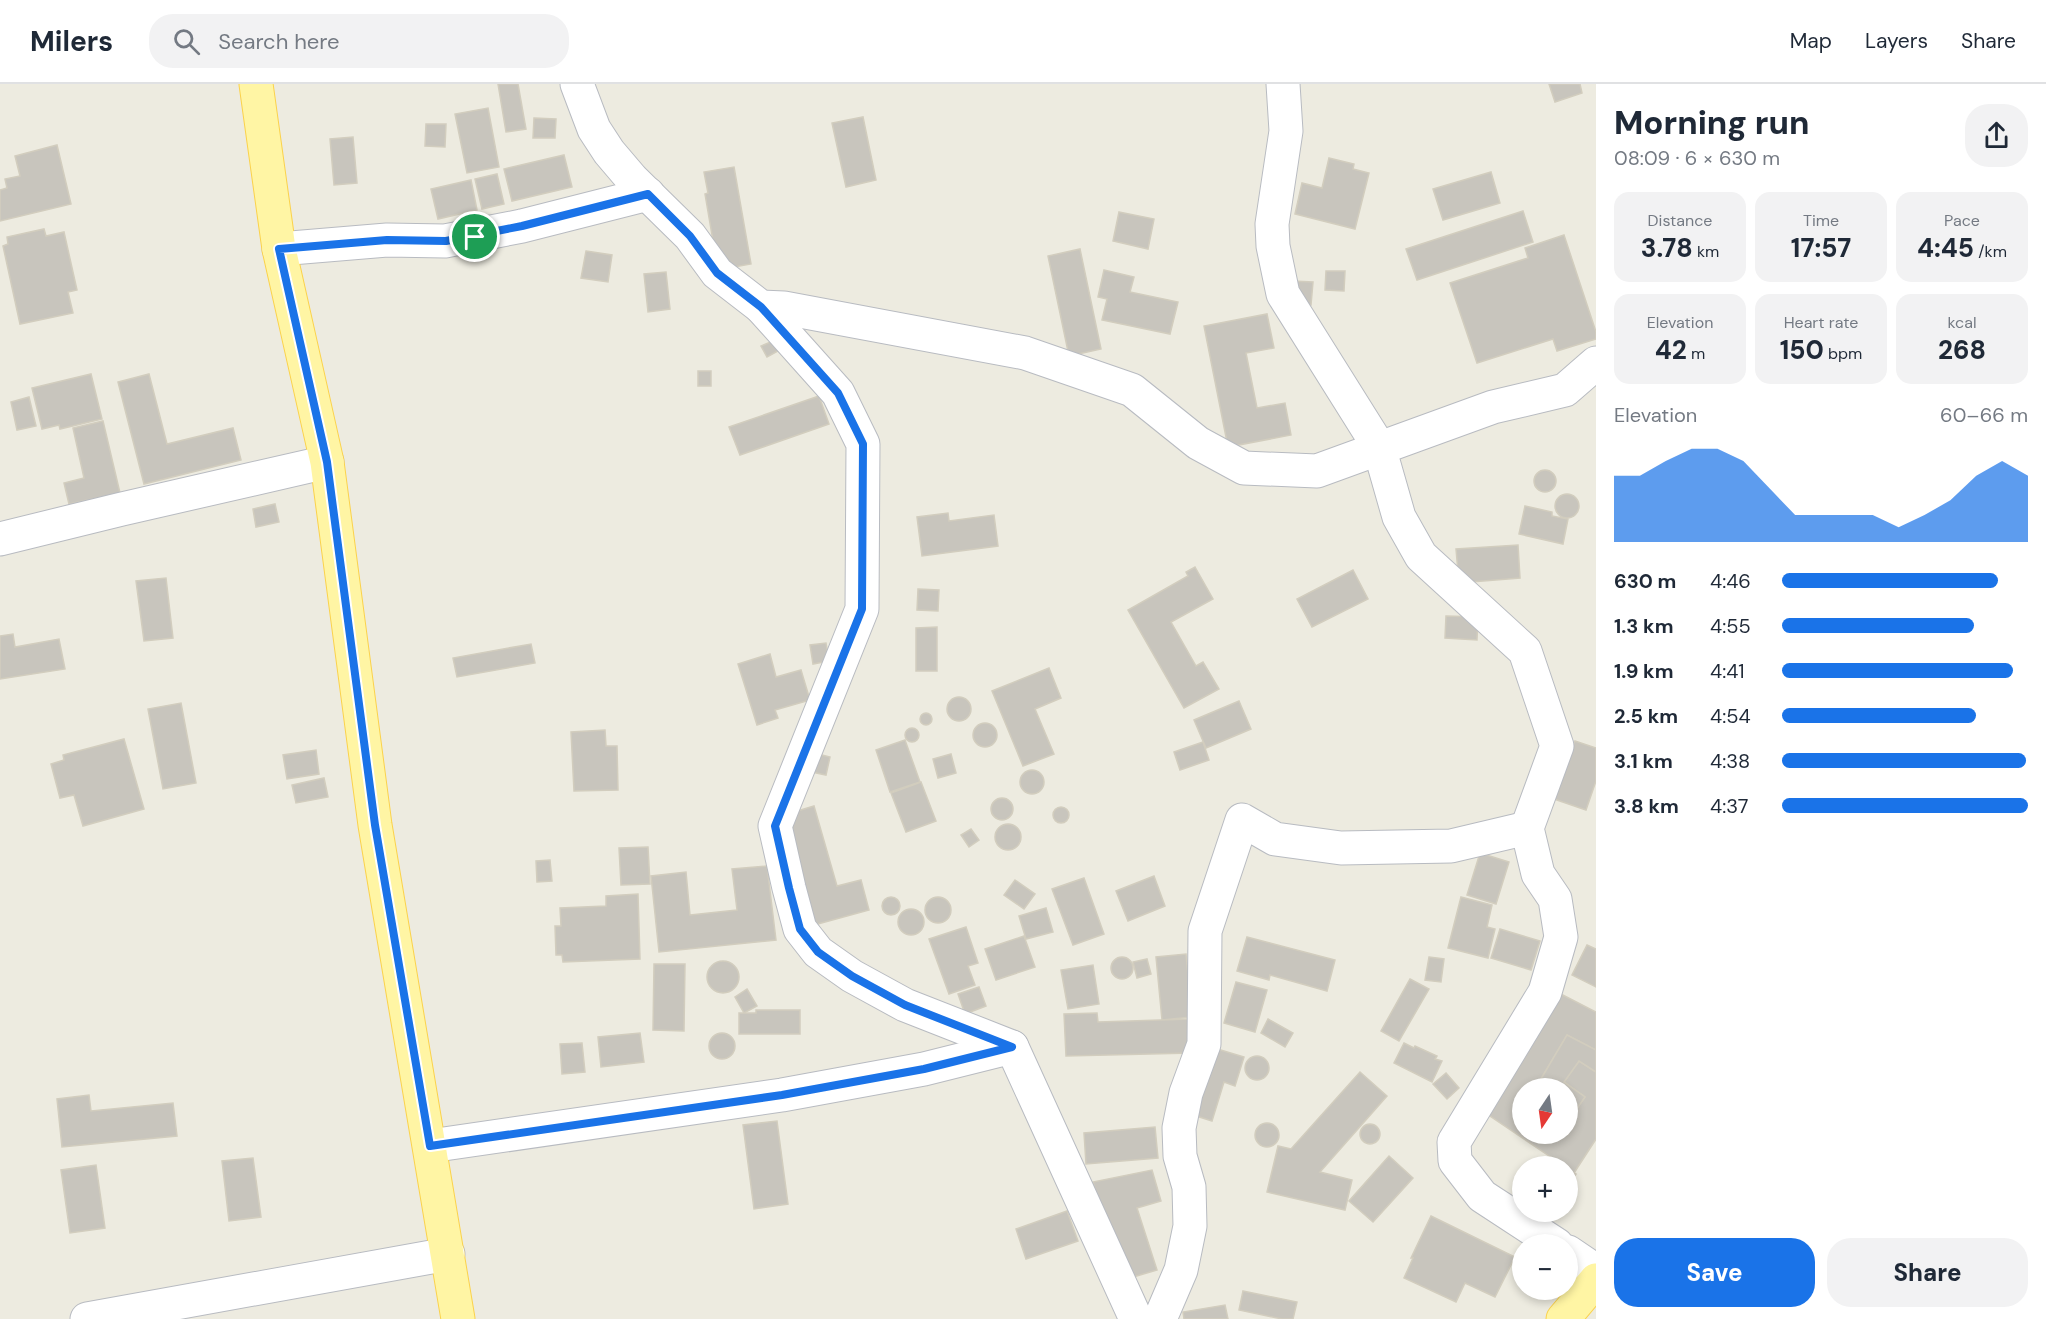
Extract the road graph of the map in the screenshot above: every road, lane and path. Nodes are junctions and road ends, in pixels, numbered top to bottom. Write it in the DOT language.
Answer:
graph roads {
  1 [pos="256,84"];
  2 [pos="577,84"];
  3 [pos="1283,84"];
  4 [pos="648,194"];
  5 [pos="279,249"];
  6 [pos="761,307"];
  7 [pos="1596,363"];
  8 [pos="1379,447"];
  9 [pos="327,462"];
  10 [pos="0,539"];
  11 [pos="1527,828"];
  12 [pos="1012,1047"];
  13 [pos="430,1146"];
  14 [pos="1540,1234"];
  15 [pos="448,1254"];
  16 [pos="1578,1259"];
  17 [pos="1596,1271"];
  18 [pos="1596,1280"];
  19 [pos="87,1319"];
  20 [pos="458,1319"];
  21 [pos="1136,1319"];
  22 [pos="1160,1319"];
  23 [pos="1563,1319"];
  1 -- 5 [label="main road"];
  2 -- 4 [label="street"];
  3 -- 8 [label="street"];
  4 -- 5 [label="street"];
  4 -- 6 [label="street"];
  5 -- 9 [label="main road"];
  6 -- 8 [label="street"];
  6 -- 12 [label="street"];
  7 -- 8 [label="street"];
  8 -- 11 [label="street"];
  9 -- 10 [label="street"];
  9 -- 13 [label="main road"];
  11 -- 14 [label="street"];
  11 -- 22 [label="street"];
  12 -- 13 [label="street"];
  12 -- 21 [label="street"];
  13 -- 15 [label="main road"];
  15 -- 19 [label="street"];
  15 -- 20 [label="main road"];
  16 -- 17 [label="street"];
  18 -- 23 [label="main road"];
}
